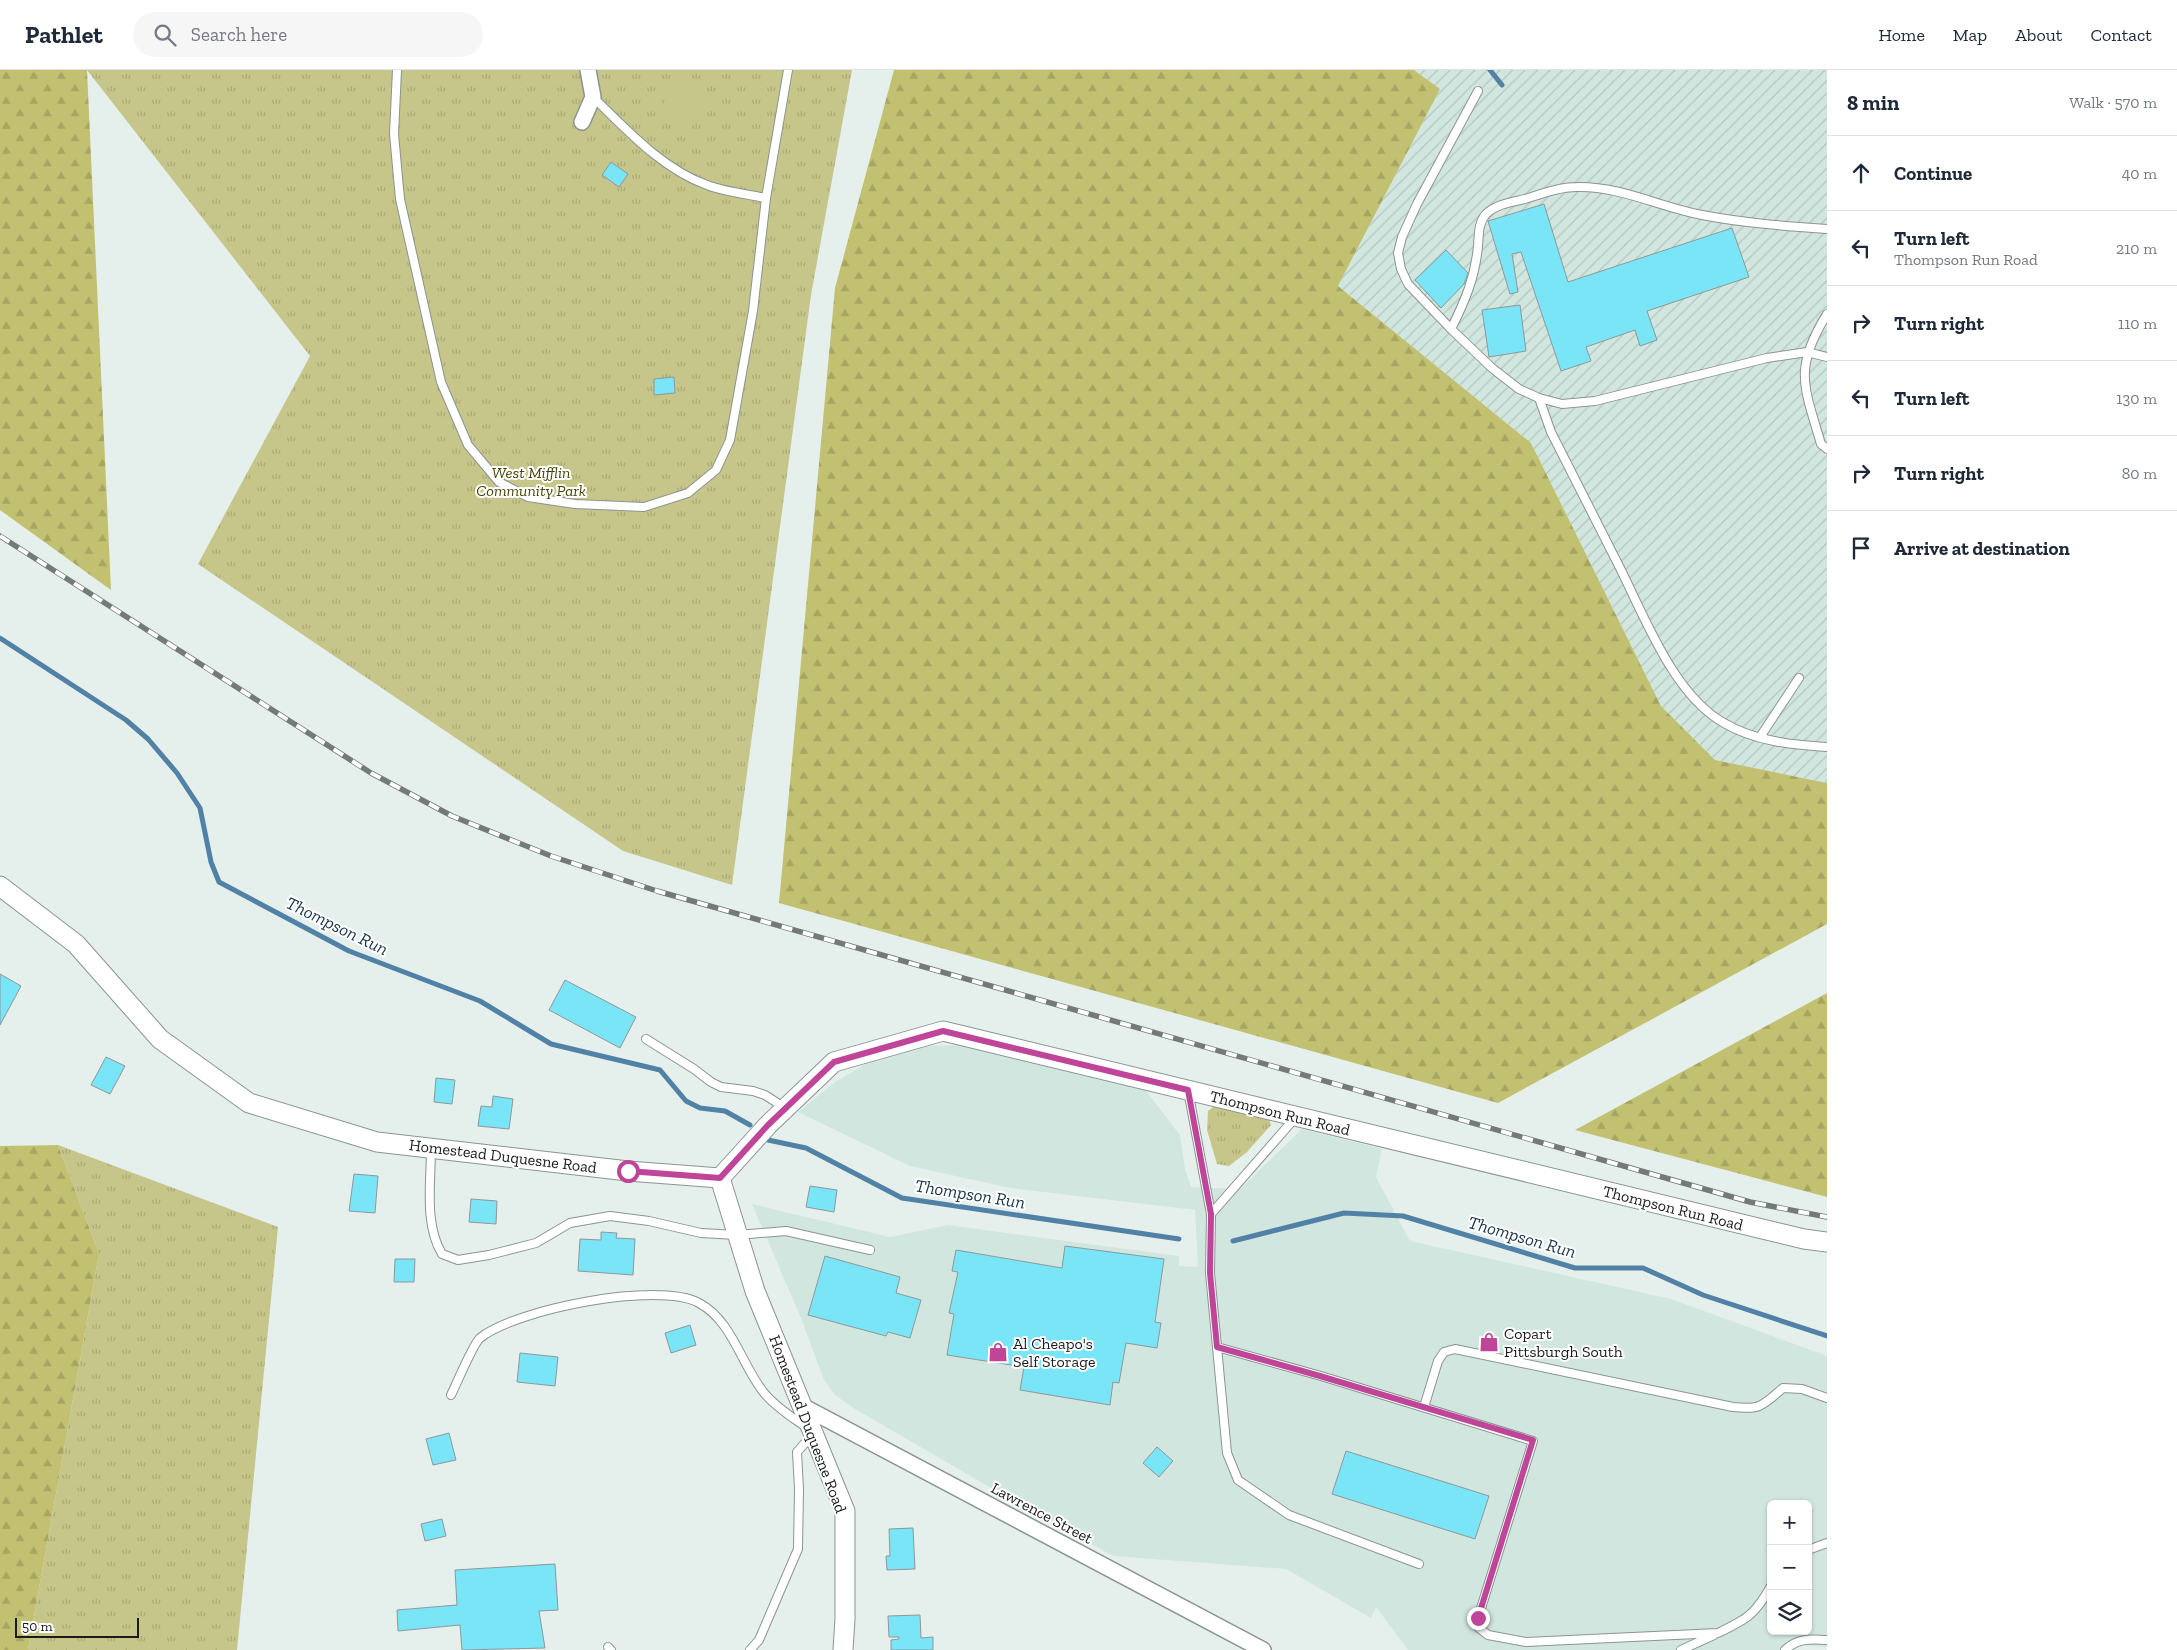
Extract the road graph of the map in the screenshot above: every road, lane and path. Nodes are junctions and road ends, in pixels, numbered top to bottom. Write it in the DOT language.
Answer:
graph roads {
  1 [pos="396,70"];
  2 [pos="588,70"];
  3 [pos="788,70"];
  4 [pos="1478,91"];
  5 [pos="593,97"];
  6 [pos="582,122"];
  7 [pos="766,198"];
  8 [pos="1827,229"];
  9 [pos="1827,314"];
  10 [pos="1451,329"];
  11 [pos="1807,352"];
  12 [pos="1827,357"];
  13 [pos="1539,398"];
  14 [pos="1827,449"];
  15 [pos="1799,678"];
  16 [pos="1760,737"];
  17 [pos="1827,747"];
  18 [pos="0,886"];
  19 [pos="646,1039"];
  20 [pos="1188,1090"];
  21 [pos="785,1108"];
  22 [pos="1296,1117"];
  23 [pos="431,1148"];
  24 [pos="720,1178"];
  25 [pos="1211,1214"];
  26 [pos="737,1234"];
  27 [pos="1827,1242"];
  28 [pos="870,1250"];
  29 [pos="1217,1347"];
  30 [pos="451,1395"];
  31 [pos="1827,1398"];
  32 [pos="804,1407"];
  33 [pos="1424,1407"];
  34 [pos="814,1432"];
  35 [pos="1827,1544"];
  36 [pos="1812,1549"];
  37 [pos="1419,1564"];
  38 [pos="1769,1590"];
  39 [pos="1718,1633"];
  40 [pos="1827,1640"];
  41 [pos="750,1650"];
  42 [pos="842,1650"];
  43 [pos="1263,1650"];
  44 [pos="1681,1650"];
  45 [pos="1785,1650"];
  1 -- 7 [label="lane"];
  2 -- 5 [label="street"];
  3 -- 7 [label="lane"];
  4 -- 10 [label="lane"];
  5 -- 6 [label="street"];
  5 -- 7 [label="lane"];
  8 -- 10 [label="lane"];
  9 -- 11 [label="lane"];
  10 -- 13 [label="lane"];
  11 -- 12 [label="lane"];
  11 -- 13 [label="lane"];
  11 -- 14 [label="lane"];
  13 -- 16 [label="lane"];
  15 -- 16 [label="lane"];
  16 -- 17 [label="lane"];
  18 -- 23 [label="street, Homestead Duquesne Road"];
  19 -- 21 [label="lane"];
  20 -- 21 [label="street, Thompson Run Road"];
  20 -- 22 [label="street, Thompson Run Road"];
  20 -- 25 [label="lane"];
  21 -- 24 [label="street, Thompson Run Road"];
  22 -- 25 [label="lane"];
  22 -- 27 [label="street, Thompson Run Road"];
  23 -- 24 [label="street, Homestead Duquesne Road"];
  23 -- 26 [label="lane"];
  24 -- 26 [label="street, Homestead Duquesne Road"];
  25 -- 29 [label="lane"];
  26 -- 28 [label="lane"];
  26 -- 32 [label="street, Homestead Duquesne Road"];
  29 -- 33 [label="lane"];
  29 -- 37 [label="lane"];
  30 -- 34 [label="lane"];
  31 -- 33 [label="lane"];
  32 -- 34 [label="street, Homestead Duquesne Road"];
  32 -- 43 [label="street, Lawrence Street"];
  33 -- 39 [label="lane"];
  34 -- 41 [label="lane"];
  34 -- 42 [label="street, Homestead Duquesne Road"];
  35 -- 36 [label="lane"];
  38 -- 39 [label="lane"];
  39 -- 44 [label="lane"];
  40 -- 45 [label="lane"];
}
